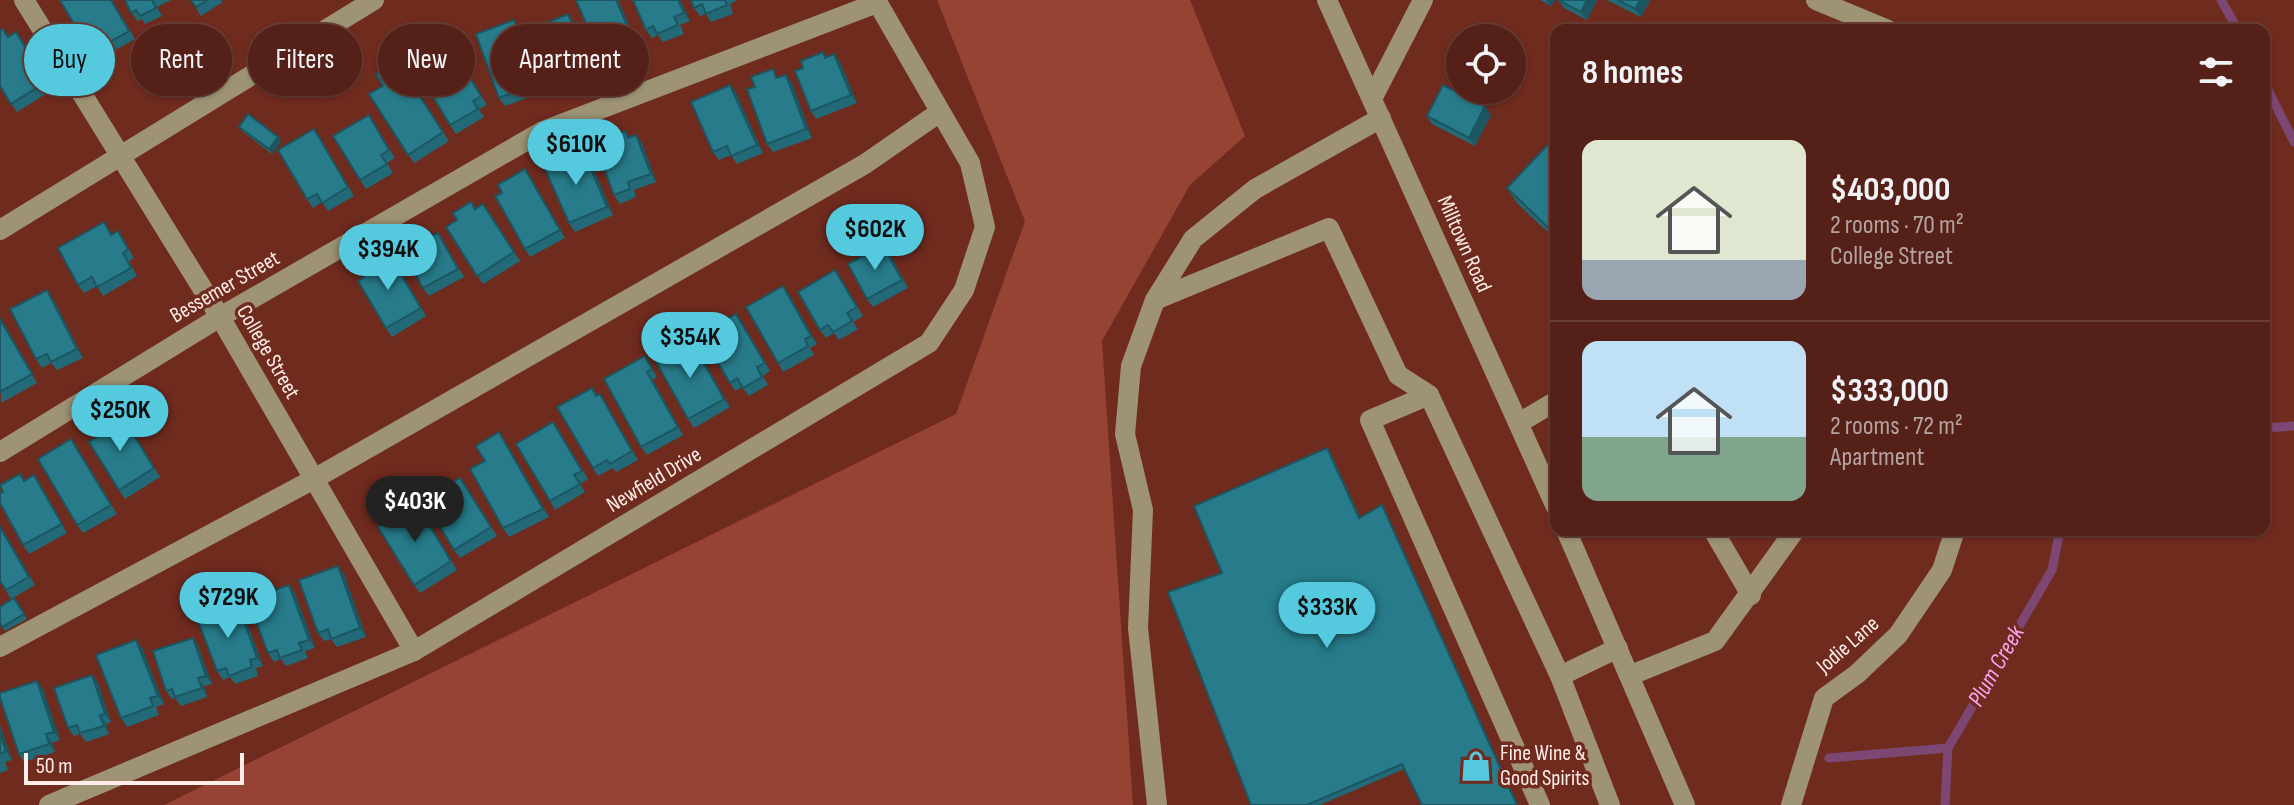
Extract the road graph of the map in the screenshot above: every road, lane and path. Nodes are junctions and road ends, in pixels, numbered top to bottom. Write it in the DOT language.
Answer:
graph roads {
  1 [pos="24,0"];
  2 [pos="374,0"];
  3 [pos="1327,0"];
  4 [pos="1423,0"];
  5 [pos="1816,0"];
  6 [pos="876,2"];
  7 [pos="1874,24"];
  8 [pos="1372,99"];
  9 [pos="940,112"];
  10 [pos="1381,118"];
  11 [pos="119,154"];
  12 [pos="0,230"];
  13 [pos="1155,300"];
  14 [pos="220,317"];
  15 [pos="1429,395"];
  16 [pos="1550,405"];
  17 [pos="1519,423"];
  18 [pos="0,452"];
  19 [pos="314,479"];
  20 [pos="1550,493"];
  21 [pos="1569,536"];
  22 [pos="1717,536"];
  23 [pos="1791,536"];
  24 [pos="1953,536"];
  25 [pos="1751,595"];
  26 [pos="0,647"];
  27 [pos="1618,648"];
  28 [pos="414,651"];
  29 [pos="1631,675"];
  30 [pos="1560,676"];
  31 [pos="49,805"];
  32 [pos="1157,805"];
  33 [pos="1540,805"];
  34 [pos="1610,805"];
  35 [pos="1685,805"];
  36 [pos="1791,805"];
  1 -- 11 [label="street, College Street"];
  2 -- 11 [label="street"];
  3 -- 8 [label="street, Milltown Road"];
  4 -- 8 [label="street"];
  5 -- 7 [label="street"];
  6 -- 9 [label="street, Newfield Drive"];
  6 -- 14 [label="street, Bessemer Street"];
  8 -- 10 [label="street, Milltown Road"];
  9 -- 19 [label="street"];
  9 -- 28 [label="street, Newfield Drive"];
  10 -- 13 [label="street"];
  10 -- 17 [label="street, Milltown Road"];
  11 -- 12 [label="street"];
  11 -- 14 [label="street, College Street"];
  13 -- 15 [label="street"];
  13 -- 32 [label="street"];
  14 -- 18 [label="street, Bessemer Street"];
  14 -- 19 [label="street, College Street"];
  15 -- 30 [label="street"];
  15 -- 33 [label="street"];
  16 -- 17 [label="street"];
  17 -- 20 [label="street, Milltown Road"];
  19 -- 26 [label="street"];
  19 -- 28 [label="street, College Street"];
  21 -- 27 [label="street"];
  22 -- 25 [label="street"];
  23 -- 25 [label="street"];
  24 -- 36 [label="street, Jodie Lane"];
  25 -- 29 [label="street"];
  27 -- 29 [label="street"];
  27 -- 30 [label="street"];
  28 -- 31 [label="street, Newfield Drive"];
  29 -- 35 [label="street"];
  30 -- 34 [label="street"];
}
